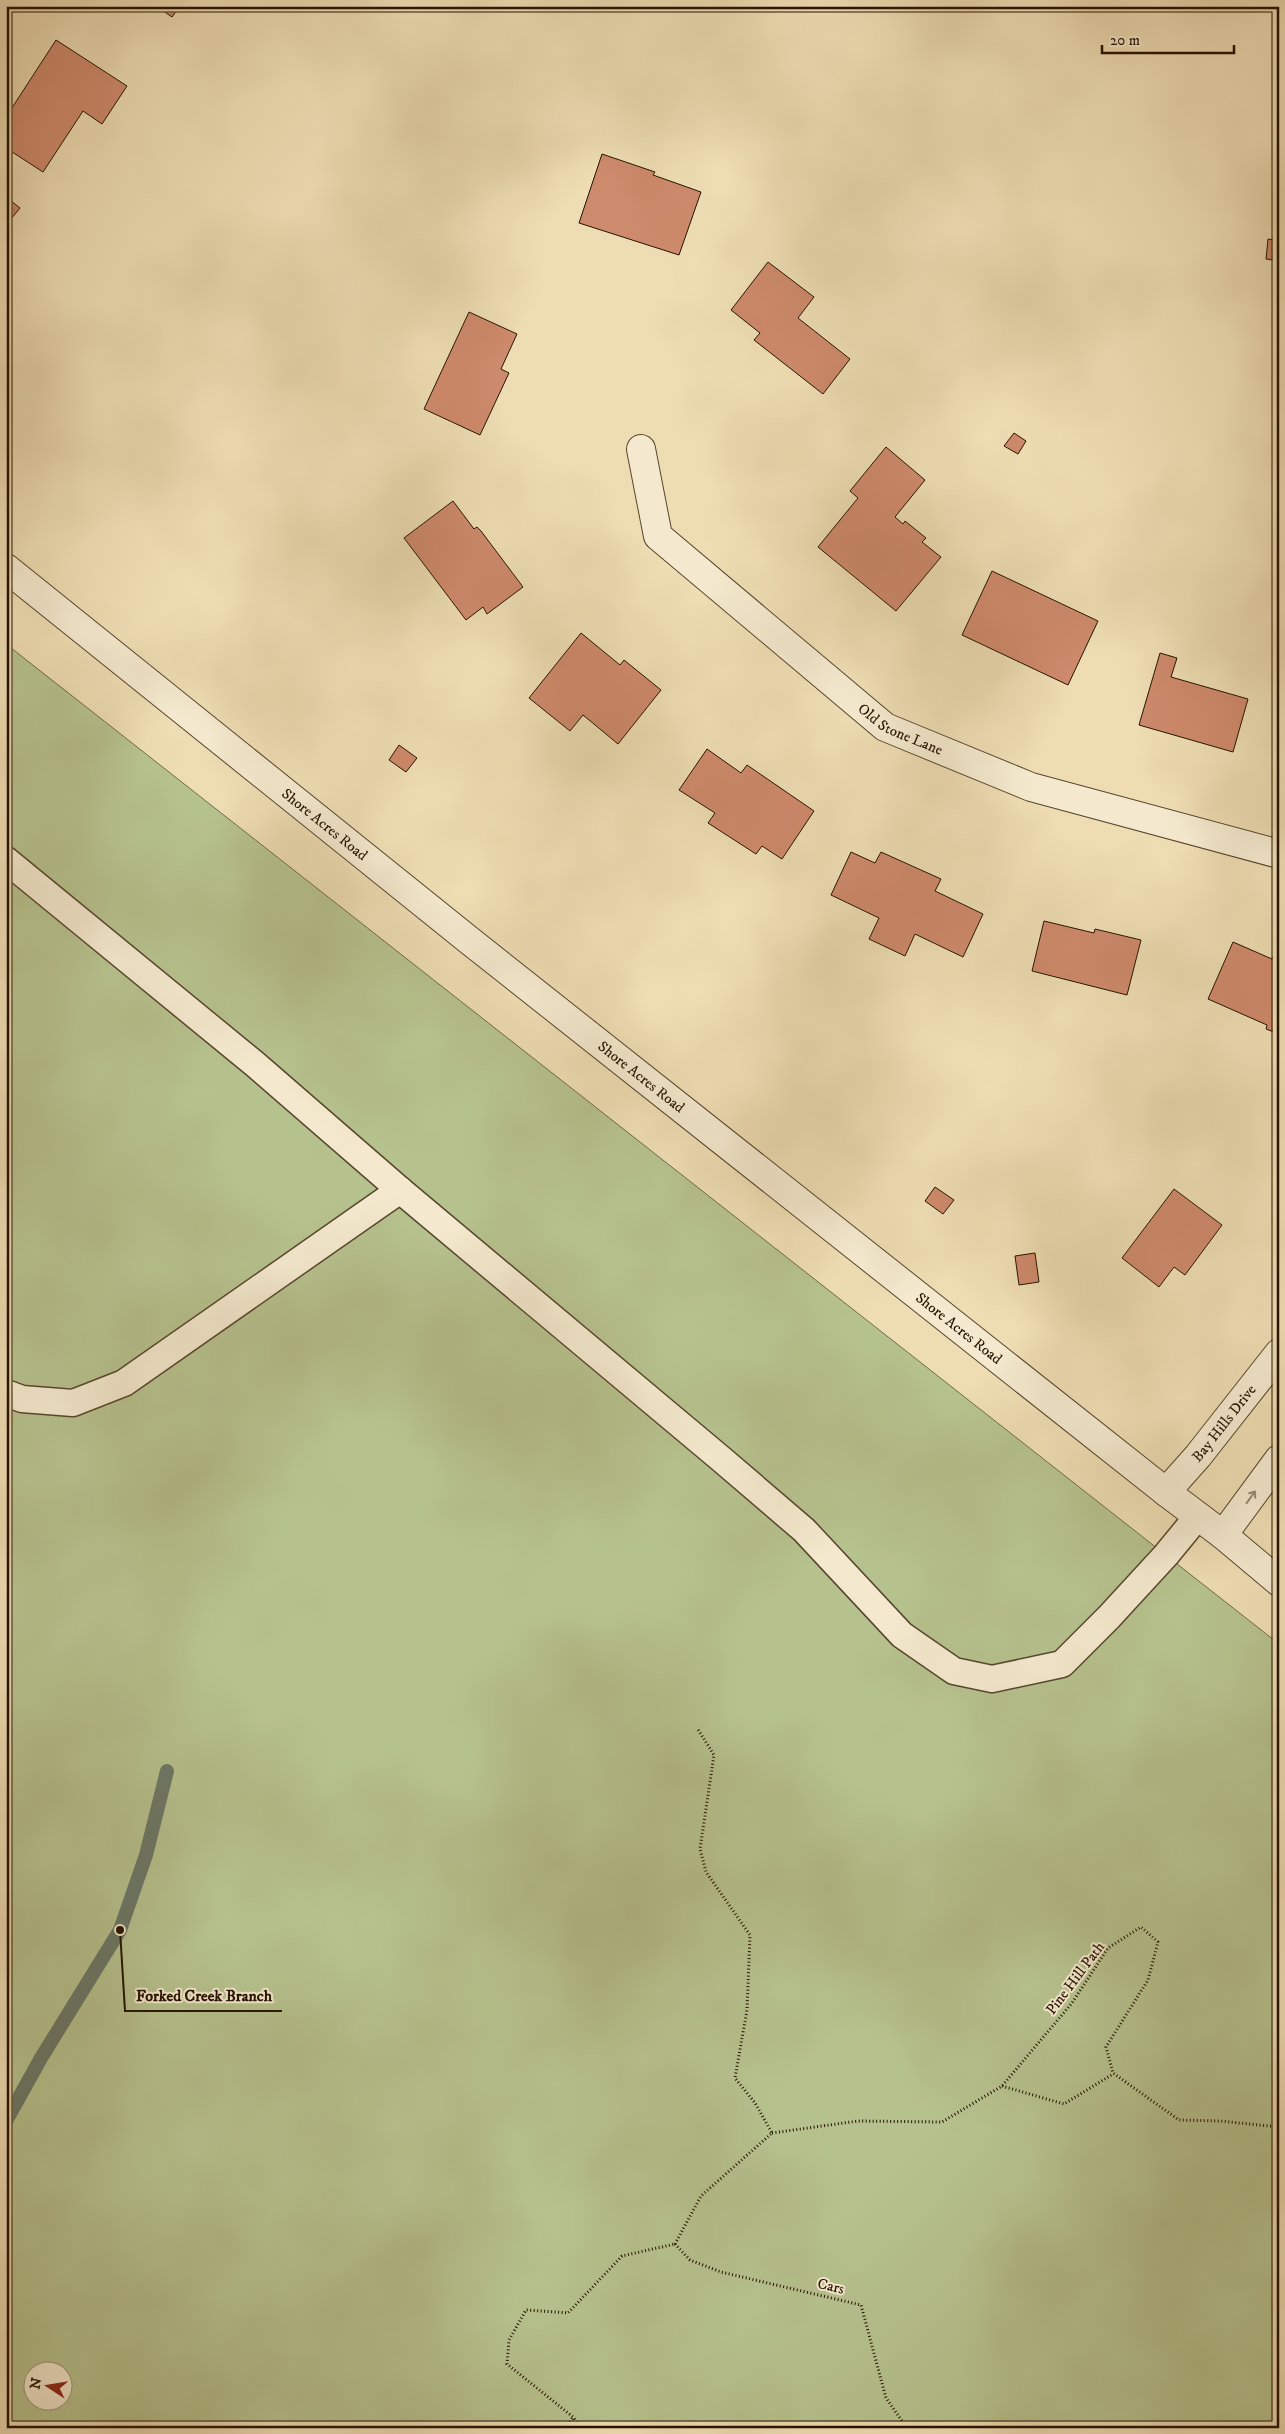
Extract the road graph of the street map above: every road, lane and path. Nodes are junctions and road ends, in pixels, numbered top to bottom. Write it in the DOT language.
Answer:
graph roads {
  1 [pos="641,449"];
  2 [pos="6,568"];
  3 [pos="1279,854"];
  4 [pos="6,860"];
  5 [pos="400,1190"];
  6 [pos="1279,1353"];
  7 [pos="6,1393"];
  8 [pos="1279,1459"];
  9 [pos="1166,1492"];
  10 [pos="1198,1516"];
  11 [pos="1223,1535"];
  12 [pos="1279,1582"];
  13 [pos="697,1728"];
  14 [pos="1113,2074"];
  15 [pos="1002,2086"];
  16 [pos="1279,2127"];
  17 [pos="772,2132"];
  18 [pos="675,2244"];
  19 [pos="573,2417"];
  20 [pos="566,2428"];
  21 [pos="581,2428"];
  22 [pos="907,2428"];
  1 -- 3 [label="street, Old Stone Lane"];
  2 -- 9 [label="street, Shore Acres Road"];
  4 -- 5 [label="lane"];
  5 -- 7 [label="lane"];
  5 -- 10 [label="lane"];
  6 -- 9 [label="street, Bay Hills Drive"];
  11 -- 8 [label="street, one-way"];
  9 -- 10 [label="street, Shore Acres Road"];
  10 -- 11 [label="street, Shore Acres Road"];
  11 -- 12 [label="street, Shore Acres Road"];
  13 -- 17 [label="path"];
  14 -- 15 [label="path"];
  14 -- 15 [label="path, Pine Hill Path"];
  14 -- 16 [label="path"];
  15 -- 17 [label="path, Pine Hill Path"];
  17 -- 18 [label="path"];
  18 -- 19 [label="path"];
  18 -- 22 [label="path, Cars"];
  19 -- 20 [label="path"];
  19 -- 21 [label="path"];
}
